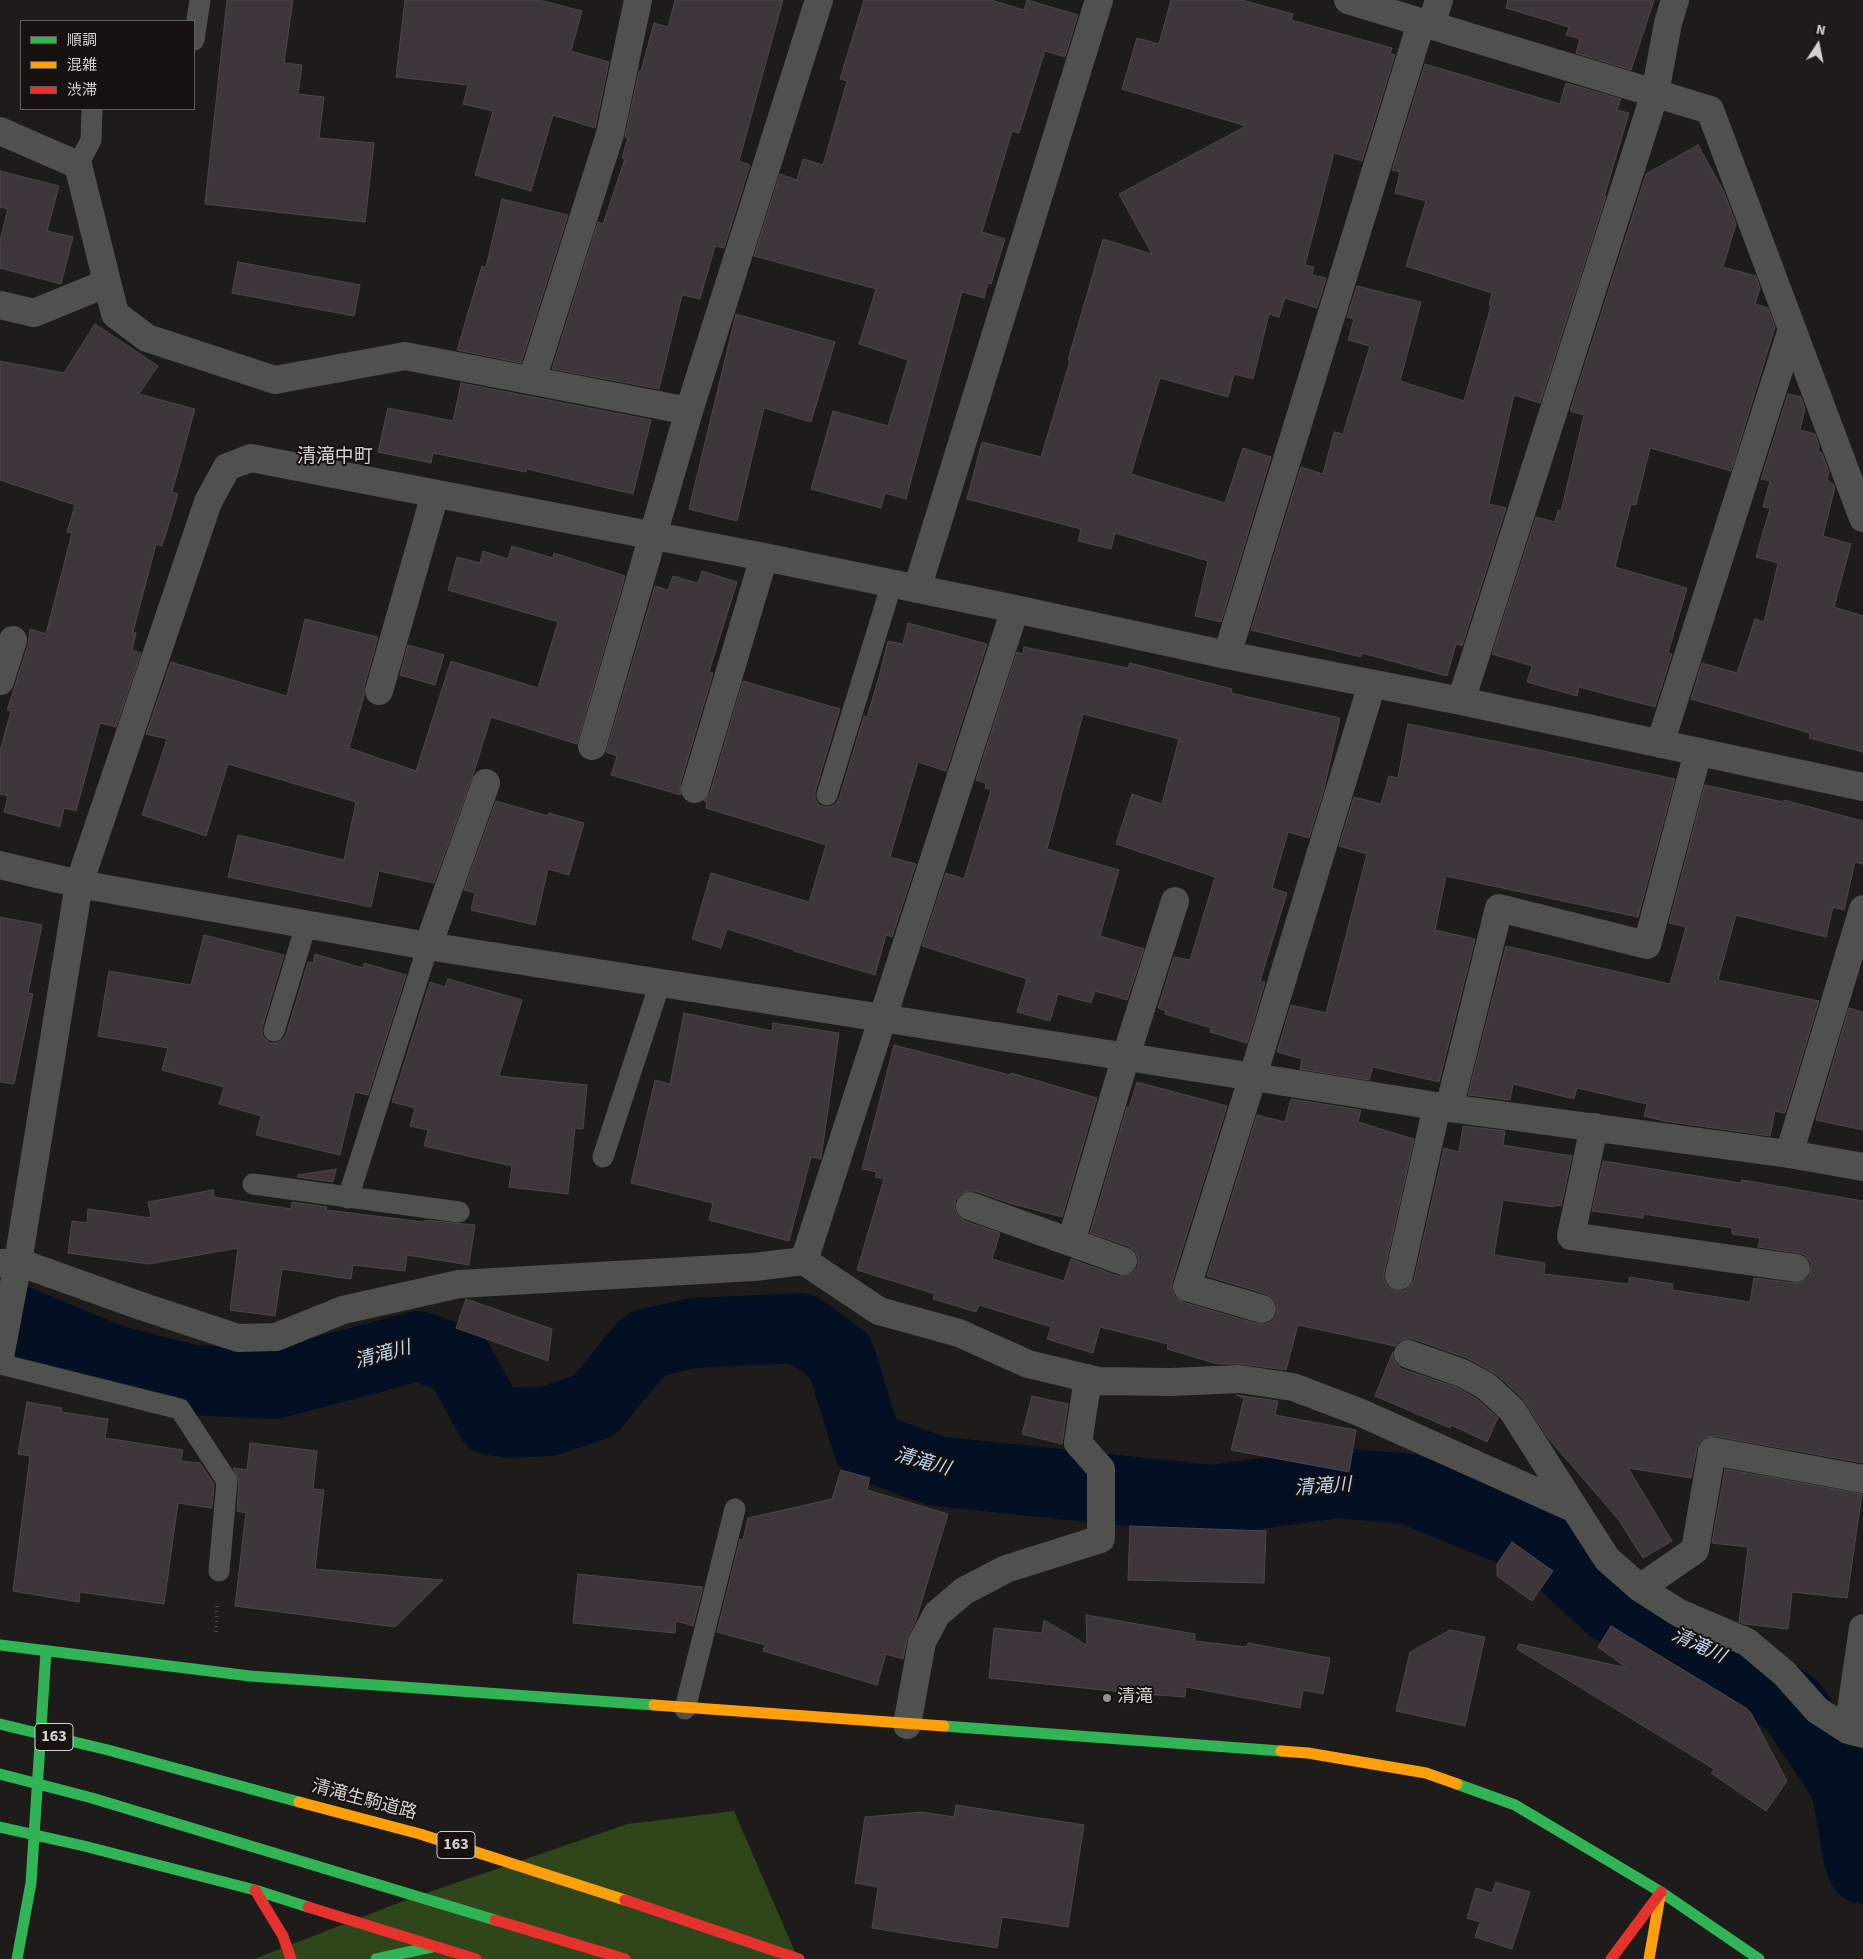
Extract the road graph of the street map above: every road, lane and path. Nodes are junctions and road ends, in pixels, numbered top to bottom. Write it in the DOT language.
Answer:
graph roads {
  1 [pos="200,0"];
  2 [pos="638,0"];
  3 [pos="819,0"];
  4 [pos="1099,0"];
  5 [pos="1348,0"];
  6 [pos="1439,0"];
  7 [pos="1675,0"];
  8 [pos="1426,24"];
  9 [pos="195,33"];
  10 [pos="1656,93"];
  11 [pos="92,110"];
  12 [pos="0,131"];
  13 [pos="78,165"];
  14 [pos="107,283"];
  15 [pos="0,305"];
  16 [pos="1792,329"];
  17 [pos="532,380"];
  18 [pos="689,411"];
  19 [pos="435,494"];
  20 [pos="1863,518"];
  21 [pos="652,536"];
  22 [pos="764,557"];
  23 [pos="904,586"];
  24 [pos="1015,608"];
  25 [pos="13,640"];
  26 [pos="1227,655"];
  27 [pos="0,681"];
  28 [pos="1372,684"];
  29 [pos="379,691"];
  30 [pos="1461,701"];
  31 [pos="1660,744"];
  32 [pos="592,746"];
  33 [pos="1698,752"];
  34 [pos="486,783"];
  35 [pos="1863,787"];
  36 [pos="695,789"];
  37 [pos="827,795"];
  38 [pos="0,865"];
  39 [pos="79,884"];
  40 [pos="1175,901"];
  41 [pos="1863,909"];
  42 [pos="306,925"];
  43 [pos="428,946"];
  44 [pos="660,983"];
  45 [pos="883,1018"];
  46 [pos="274,1031"];
  47 [pos="1126,1056"];
  48 [pos="1253,1076"];
  49 [pos="1443,1107"];
  50 [pos="1594,1127"];
  51 [pos="1789,1154"];
  52 [pos="603,1157"];
  53 [pos="1863,1167"];
  54 [pos="253,1184"];
  55 [pos="348,1198"];
  56 [pos="970,1206"];
  57 [pos="459,1212"];
  58 [pos="1071,1242"];
  59 [pos="804,1261"];
  60 [pos="1123,1261"];
  61 [pos="9,1263"];
  62 [pos="1796,1268"];
  63 [pos="1399,1276"];
  64 [pos="1262,1309"];
  65 [pos="1408,1354"];
  66 [pos="1,1357"];
  67 [pos="1088,1378"];
  68 [pos="1863,1479"];
  69 [pos="735,1509"];
  70 [pos="1575,1509"];
  71 [pos="219,1571"];
  72 [pos="1640,1588"];
  73 [pos="1863,1628"];
  74 [pos="0,1645"];
  75 [pos="46,1651"];
  76 [pos="685,1709"];
  77 [pos="0,1724"];
  78 [pos="907,1725"];
  79 [pos="1856,1732"];
  80 [pos="0,1774"];
  81 [pos="0,1827"];
  82 [pos="254,1890"];
  83 [pos="1661,1892"];
  84 [pos="432,1947"];
  85 [pos="17,1959"];
  86 [pos="291,1959"];
  87 [pos="376,1959"];
  88 [pos="476,1959"];
  89 [pos="625,1959"];
  90 [pos="799,1959"];
  91 [pos="1611,1959"];
  92 [pos="1649,1959"];
  93 [pos="1758,1959"];
  1 -- 9 [label="lane"];
  2 -- 17 [label="street"];
  3 -- 18 [label="street"];
  4 -- 23 [label="street"];
  5 -- 8 [label="street"];
  6 -- 8 [label="street"];
  7 -- 10 [label="street"];
  8 -- 10 [label="street"];
  8 -- 26 [label="street"];
  10 -- 16 [label="street"];
  10 -- 30 [label="street"];
  11 -- 13 [label="lane"];
  12 -- 13 [label="street"];
  13 -- 14 [label="street"];
  14 -- 15 [label="street"];
  14 -- 17 [label="street"];
  16 -- 20 [label="street"];
  16 -- 31 [label="street"];
  17 -- 18 [label="street"];
  18 -- 21 [label="street"];
  19 -- 21 [label="street"];
  19 -- 29 [label="street"];
  19 -- 39 [label="street"];
  21 -- 22 [label="street"];
  21 -- 32 [label="street"];
  22 -- 23 [label="street"];
  22 -- 36 [label="street"];
  23 -- 24 [label="street"];
  23 -- 37 [label="lane"];
  24 -- 26 [label="street"];
  24 -- 45 [label="street"];
  25 -- 27 [label="street"];
  26 -- 28 [label="street"];
  28 -- 30 [label="street"];
  28 -- 48 [label="street"];
  30 -- 31 [label="street"];
  31 -- 33 [label="street"];
  33 -- 35 [label="street"];
  33 -- 49 [label="street"];
  34 -- 43 [label="street"];
  38 -- 39 [label="street"];
  39 -- 42 [label="street"];
  39 -- 61 [label="street"];
  40 -- 47 [label="street"];
  41 -- 51 [label="street"];
  42 -- 43 [label="street"];
  42 -- 46 [label="lane"];
  43 -- 44 [label="street"];
  43 -- 55 [label="lane"];
  44 -- 45 [label="street"];
  44 -- 52 [label="lane"];
  45 -- 47 [label="street"];
  45 -- 59 [label="street"];
  47 -- 48 [label="street"];
  47 -- 58 [label="street"];
  48 -- 49 [label="street"];
  48 -- 64 [label="street"];
  49 -- 50 [label="street"];
  49 -- 63 [label="street"];
  50 -- 51 [label="street"];
  50 -- 62 [label="street"];
  51 -- 53 [label="street"];
  54 -- 55 [label="lane"];
  55 -- 57 [label="lane"];
  56 -- 58 [label="street"];
  58 -- 60 [label="street"];
  59 -- 61 [label="street"];
  59 -- 67 [label="street"];
  61 -- 66 [label="street"];
  65 -- 70 [label="street"];
  66 -- 71 [label="lane"];
  67 -- 70 [label="street"];
  67 -- 78 [label="street"];
  68 -- 72 [label="street"];
  69 -- 76 [label="lane"];
  70 -- 72 [label="street"];
  72 -- 79 [label="street"];
  73 -- 79 [label="street"];
  74 -- 75 [label="main road"];
  75 -- 76 [label="main road"];
  75 -- 85 [label="main road"];
  76 -- 78 [label="main road"];
  77 -- 90 [label="main road, 清滝生駒道路 / 163"];
  78 -- 83 [label="main road"];
  80 -- 89 [label="main road"];
  81 -- 82 [label="main road"];
  82 -- 84 [label="main road"];
  82 -- 86 [label="main road"];
  83 -- 91 [label="main road"];
  83 -- 92 [label="main road"];
  83 -- 93 [label="main road"];
  84 -- 87 [label="main road"];
  84 -- 88 [label="main road"];
}
